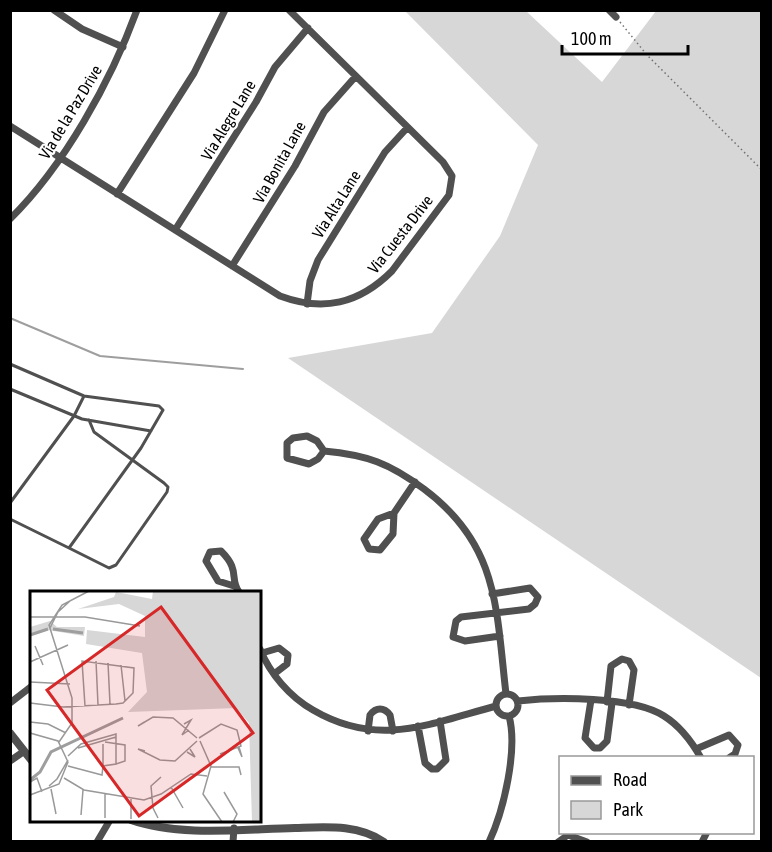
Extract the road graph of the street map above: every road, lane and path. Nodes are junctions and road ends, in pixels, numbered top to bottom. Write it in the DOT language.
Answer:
graph roads {
  1 [pos="54,10"];
  2 [pos="137,10"];
  3 [pos="225,10"];
  4 [pos="289,10"];
  5 [pos="609,10"];
  6 [pos="616,17"];
  7 [pos="308,28"];
  8 [pos="123,47"];
  9 [pos="356,76"];
  10 [pos="10,126"];
  11 [pos="407,128"];
  12 [pos="59,157"];
  13 [pos="762,170"];
  14 [pos="117,194"];
  15 [pos="10,219"];
  16 [pos="175,230"];
  17 [pos="232,266"];
  18 [pos="307,304"];
  19 [pos="10,364"];
  20 [pos="10,389"];
  21 [pos="84,396"];
  22 [pos="74,416"];
  23 [pos="89,420"];
  24 [pos="151,431"];
  25 [pos="324,451"];
  26 [pos="132,460"];
  27 [pos="415,482"];
  28 [pos="10,503"];
  29 [pos="394,513"];
  30 [pos="10,519"];
  31 [pos="69,548"];
  32 [pos="237,589"];
  33 [pos="492,594"];
  34 [pos="496,613"];
  35 [pos="500,636"];
  36 [pos="261,651"];
  37 [pos="274,674"];
  38 [pos="30,688"];
  39 [pos="506,694"];
  40 [pos="591,700"];
  41 [pos="518,701"];
  42 [pos="10,703"];
  43 [pos="609,703"];
  44 [pos="629,705"];
  45 [pos="496,706"];
  46 [pos="509,716"];
  47 [pos="440,721"];
  48 [pos="418,726"];
  49 [pos="368,731"];
  50 [pos="393,731"];
  51 [pos="10,733"];
  52 [pos="696,749"];
  53 [pos="23,752"];
  54 [pos="700,756"];
  55 [pos="732,756"];
  56 [pos="30,759"];
  57 [pos="10,761"];
  58 [pos="109,822"];
  59 [pos="139,822"];
  60 [pos="234,828"];
  61 [pos="558,841"];
  62 [pos="97,842"];
  63 [pos="233,842"];
  64 [pos="384,842"];
  65 [pos="489,842"];
  66 [pos="587,842"];
  1 -- 8 [label="street"];
  2 -- 8 [label="street, Via de la Paz Drive"];
  3 -- 14 [label="street"];
  4 -- 7 [label="street, Via Cuesta Drive"];
  5 -- 6 [label="street"];
  6 -- 13 [label="path"];
  7 -- 9 [label="street, Via Cuesta Drive"];
  7 -- 16 [label="street, Via Alegre Lane"];
  8 -- 12 [label="street, Via de la Paz Drive"];
  9 -- 11 [label="street, Via Cuesta Drive"];
  9 -- 17 [label="street, Via Bonita Lane"];
  10 -- 12 [label="street, Via Cuesta Drive"];
  11 -- 18 [label="street, Via Alta Lane"];
  11 -- 18 [label="street, Via Cuesta Drive"];
  12 -- 14 [label="street, Via Cuesta Drive"];
  12 -- 15 [label="street, Via de la Paz Drive"];
  14 -- 16 [label="street, Via Cuesta Drive"];
  16 -- 17 [label="street, Via Cuesta Drive"];
  17 -- 18 [label="street, Via Cuesta Drive"];
  19 -- 21 [label="lane"];
  20 -- 22 [label="lane"];
  21 -- 22 [label="lane"];
  21 -- 24 [label="lane"];
  22 -- 23 [label="lane"];
  22 -- 28 [label="lane"];
  23 -- 24 [label="lane"];
  23 -- 26 [label="lane"];
  24 -- 26 [label="lane"];
  25 -- 25 [label="street"];
  25 -- 27 [label="street"];
  26 -- 31 [label="lane"];
  26 -- 31 [label="lane"];
  27 -- 29 [label="street"];
  27 -- 33 [label="street"];
  29 -- 29 [label="street"];
  30 -- 31 [label="lane"];
  32 -- 32 [label="street"];
  33 -- 34 [label="street"];
  33 -- 34 [label="street"];
  34 -- 35 [label="street"];
  34 -- 35 [label="street"];
  35 -- 39 [label="street"];
  36 -- 37 [label="street"];
  36 -- 37 [label="street"];
  37 -- 49 [label="street"];
  38 -- 42 [label="street"];
  39 -- 41 [label="street"];
  39 -- 45 [label="street"];
  40 -- 41 [label="street"];
  40 -- 43 [label="street"];
  40 -- 43 [label="street"];
  41 -- 46 [label="street"];
  43 -- 44 [label="street"];
  43 -- 44 [label="street"];
  44 -- 52 [label="street"];
  45 -- 46 [label="street"];
  45 -- 47 [label="street"];
  46 -- 65 [label="street"];
  47 -- 48 [label="street"];
  47 -- 48 [label="street"];
  48 -- 50 [label="street"];
  49 -- 50 [label="street"];
  49 -- 50 [label="street"];
  51 -- 53 [label="street"];
  52 -- 54 [label="street"];
  52 -- 55 [label="street"];
  53 -- 56 [label="street"];
  53 -- 57 [label="street"];
  58 -- 62 [label="street"];
  59 -- 60 [label="street"];
  60 -- 63 [label="street"];
  60 -- 64 [label="street"];
  61 -- 66 [label="street"];
}
